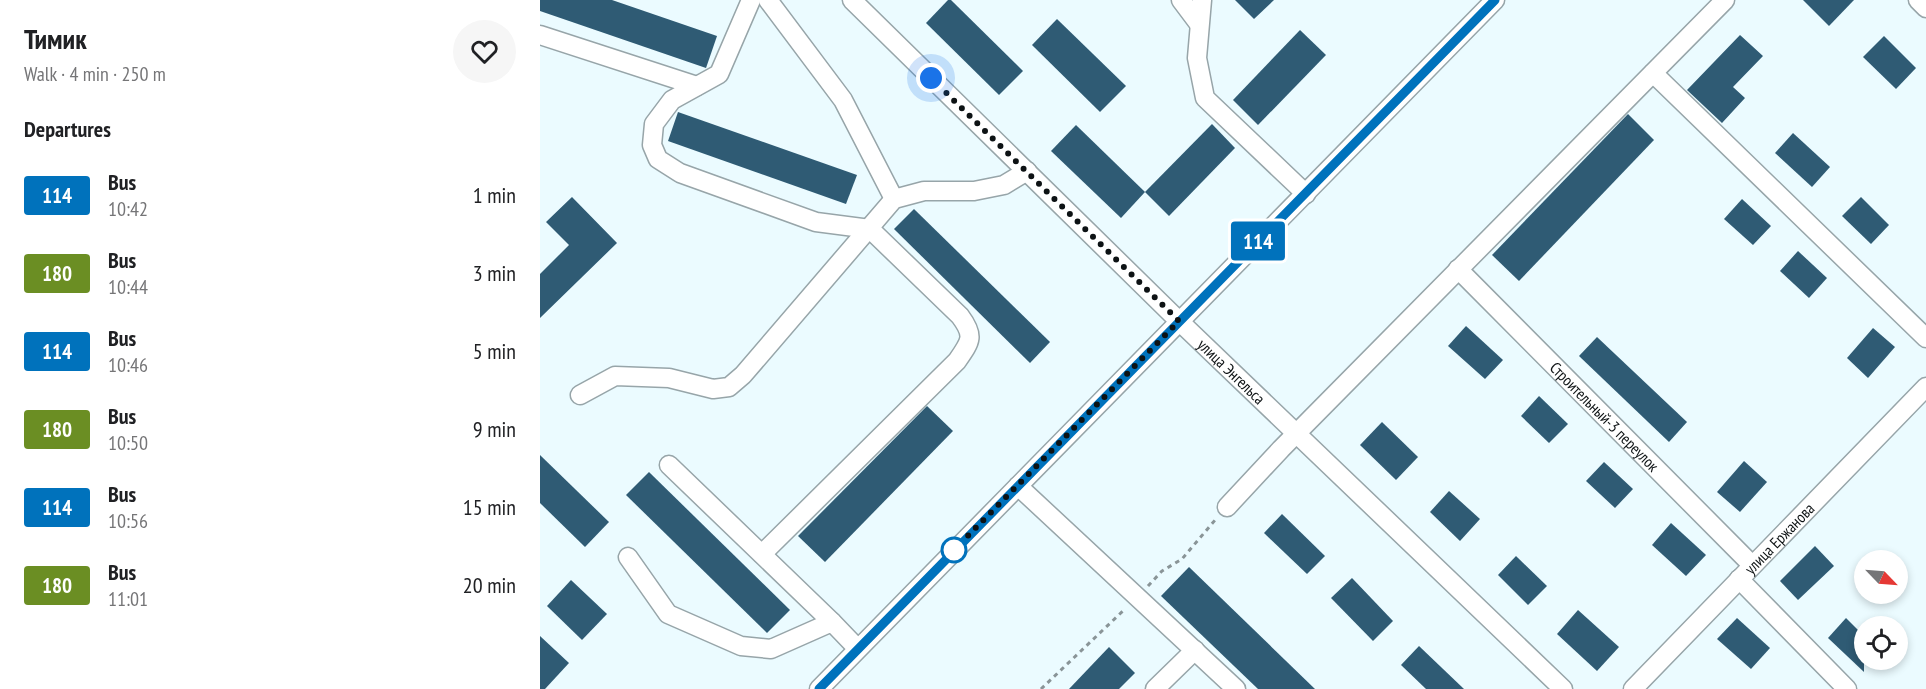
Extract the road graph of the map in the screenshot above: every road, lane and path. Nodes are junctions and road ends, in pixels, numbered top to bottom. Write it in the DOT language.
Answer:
graph roads {
  1 [pos="751,0"];
  2 [pos="768,0"];
  3 [pos="852,0"];
  4 [pos="1181,0"];
  5 [pos="1202,0"];
  6 [pos="1495,0"];
  7 [pos="1725,0"];
  8 [pos="1918,0"];
  9 [pos="1926,8"];
  10 [pos="1199,24"];
  11 [pos="540,35"];
  12 [pos="1653,73"];
  13 [pos="697,86"];
  14 [pos="1027,171"];
  15 [pos="1306,194"];
  16 [pos="894,199"];
  17 [pos="870,229"];
  18 [pos="1458,269"];
  19 [pos="1179,321"];
  20 [pos="1926,338"];
  21 [pos="1926,387"];
  22 [pos="580,395"];
  23 [pos="1296,433"];
  24 [pos="669,465"];
  25 [pos="1018,486"];
  26 [pos="1227,507"];
  27 [pos="762,554"];
  28 [pos="628,557"];
  29 [pos="1752,565"];
  30 [pos="1739,579"];
  31 [pos="832,622"];
  32 [pos="857,648"];
  33 [pos="1195,650"];
  34 [pos="819,689"];
  35 [pos="1155,689"];
  36 [pos="1236,689"];
  37 [pos="1563,689"];
  38 [pos="1633,689"];
  39 [pos="1847,689"];
  1 -- 13 [label="street"];
  2 -- 16 [label="street"];
  3 -- 14 [label="street, улица Энгельса"];
  4 -- 10 [label="street"];
  5 -- 10 [label="street"];
  6 -- 15 [label="street"];
  7 -- 12 [label="street"];
  8 -- 9 [label="street"];
  10 -- 15 [label="street"];
  11 -- 13 [label="street"];
  12 -- 18 [label="street"];
  12 -- 20 [label="street"];
  13 -- 17 [label="street"];
  14 -- 16 [label="street"];
  14 -- 19 [label="street, улица Энгельса"];
  15 -- 19 [label="street"];
  16 -- 17 [label="street"];
  17 -- 22 [label="street"];
  17 -- 27 [label="street"];
  18 -- 23 [label="street"];
  18 -- 29 [label="street, Строительный-3 переулок"];
  19 -- 23 [label="street, улица Энгельса"];
  19 -- 25 [label="street"];
  21 -- 29 [label="street, улица Ержанова"];
  23 -- 26 [label="street"];
  23 -- 37 [label="street, улица Энгельса"];
  24 -- 27 [label="street"];
  25 -- 32 [label="street"];
  25 -- 33 [label="street"];
  27 -- 31 [label="street"];
  28 -- 31 [label="street"];
  29 -- 30 [label="street, улица Ержанова"];
  30 -- 38 [label="street, улица Ержанова"];
  30 -- 39 [label="street"];
  31 -- 32 [label="street"];
  32 -- 34 [label="street"];
  33 -- 35 [label="street"];
  33 -- 36 [label="street"];
}
